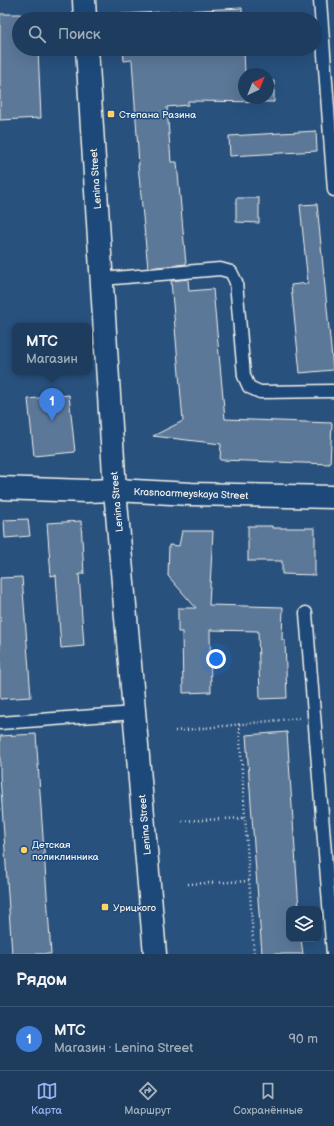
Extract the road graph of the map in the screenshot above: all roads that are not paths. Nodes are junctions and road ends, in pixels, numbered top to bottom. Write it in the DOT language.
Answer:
graph roads {
  1 [pos="84,0"];
  2 [pos="320,0"];
  3 [pos="85,12"];
  4 [pos="321,12"];
  5 [pos="322,27"];
  6 [pos="87,56"];
  7 [pos="334,190"];
  8 [pos="102,279"];
  9 [pos="334,391"];
  10 [pos="0,488"];
  11 [pos="115,490"];
  12 [pos="334,497"];
  13 [pos="306,613"];
  14 [pos="134,713"];
  15 [pos="0,723"];
  16 [pos="331,890"];
  17 [pos="155,954"];
  18 [pos="333,954"];
  1 -- 3 [label="street"];
  2 -- 4 [label="lane"];
  5 -- 7 [label="lane"];
  6 -- 8 [label="street, Lenina Street"];
  8 -- 9 [label="lane"];
  8 -- 11 [label="street, Lenina Street"];
  10 -- 11 [label="street, Krasnoarmeyskaya Street"];
  11 -- 12 [label="street, Krasnoarmeyskaya Street"];
  11 -- 14 [label="street, Lenina Street"];
  13 -- 16 [label="lane"];
  14 -- 15 [label="lane"];
  14 -- 17 [label="street, Lenina Street"];
  16 -- 18 [label="lane"];
}
